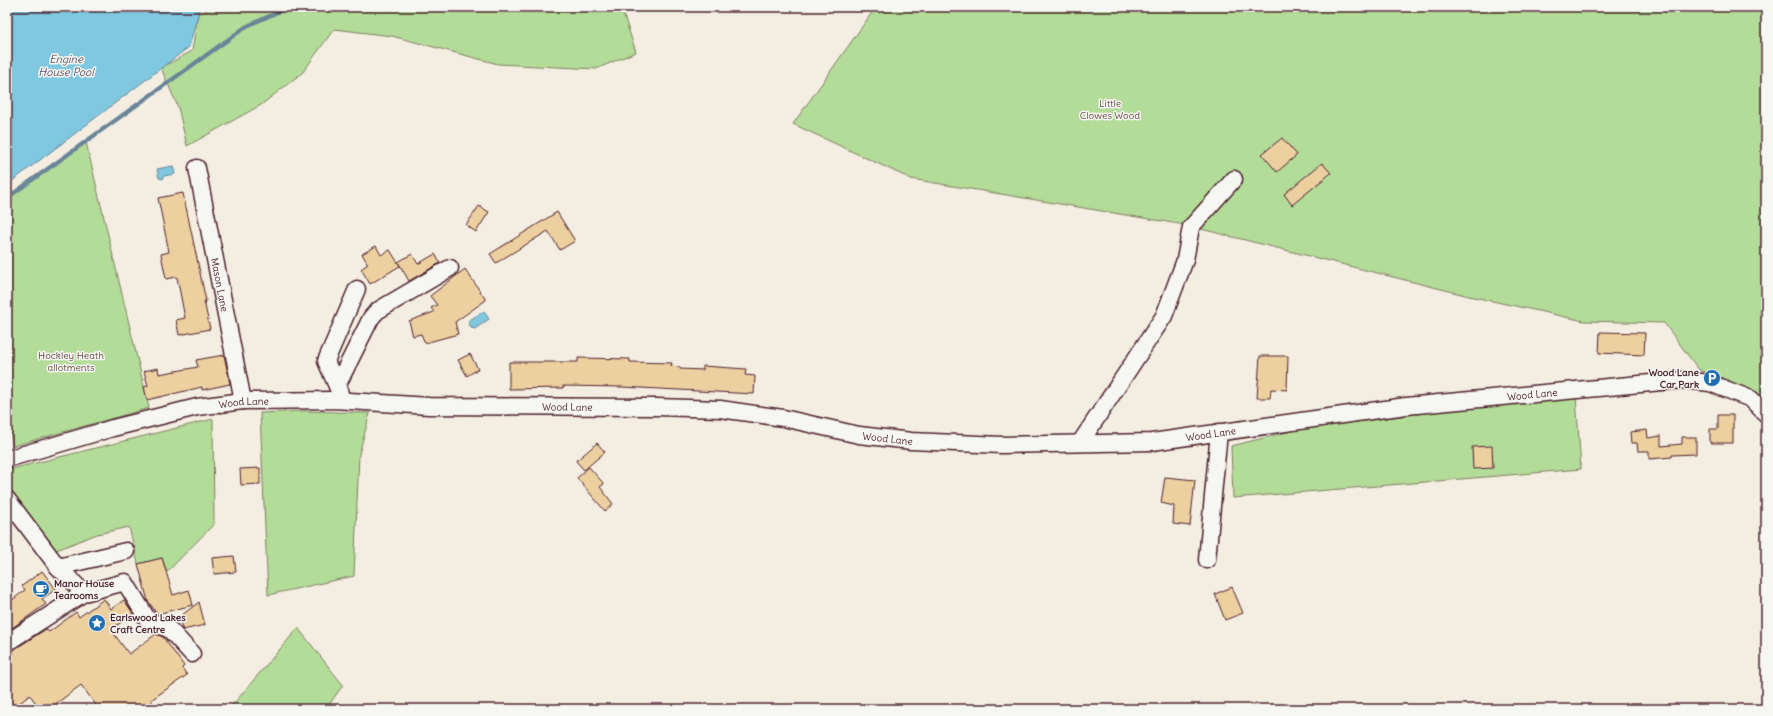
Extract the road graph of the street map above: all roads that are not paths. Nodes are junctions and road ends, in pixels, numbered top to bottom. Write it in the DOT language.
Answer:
graph roads {
  1 [pos="197,168"];
  2 [pos="1234,179"];
  3 [pos="450,268"];
  4 [pos="357,289"];
  5 [pos="337,386"];
  6 [pos="243,401"];
  7 [pos="343,401"];
  8 [pos="1766,414"];
  9 [pos="1219,432"];
  10 [pos="1080,443"];
  11 [pos="7,459"];
  12 [pos="7,499"];
  13 [pos="126,551"];
  14 [pos="1207,560"];
  15 [pos="58,567"];
  16 [pos="84,593"];
  17 [pos="7,639"];
  18 [pos="192,654"];
  1 -- 6 [label="street, Mason Lane"];
  2 -- 10 [label="street"];
  3 -- 5 [label="street"];
  4 -- 5 [label="street"];
  5 -- 7 [label="street"];
  6 -- 7 [label="street, Wood Lane"];
  6 -- 11 [label="street, Wood Lane"];
  7 -- 10 [label="street, Wood Lane"];
  8 -- 9 [label="street, Wood Lane"];
  9 -- 10 [label="street, Wood Lane"];
  9 -- 14 [label="street"];
  12 -- 15 [label="street"];
  13 -- 15 [label="street"];
  15 -- 16 [label="street"];
  16 -- 17 [label="street"];
  16 -- 18 [label="street"];
}
